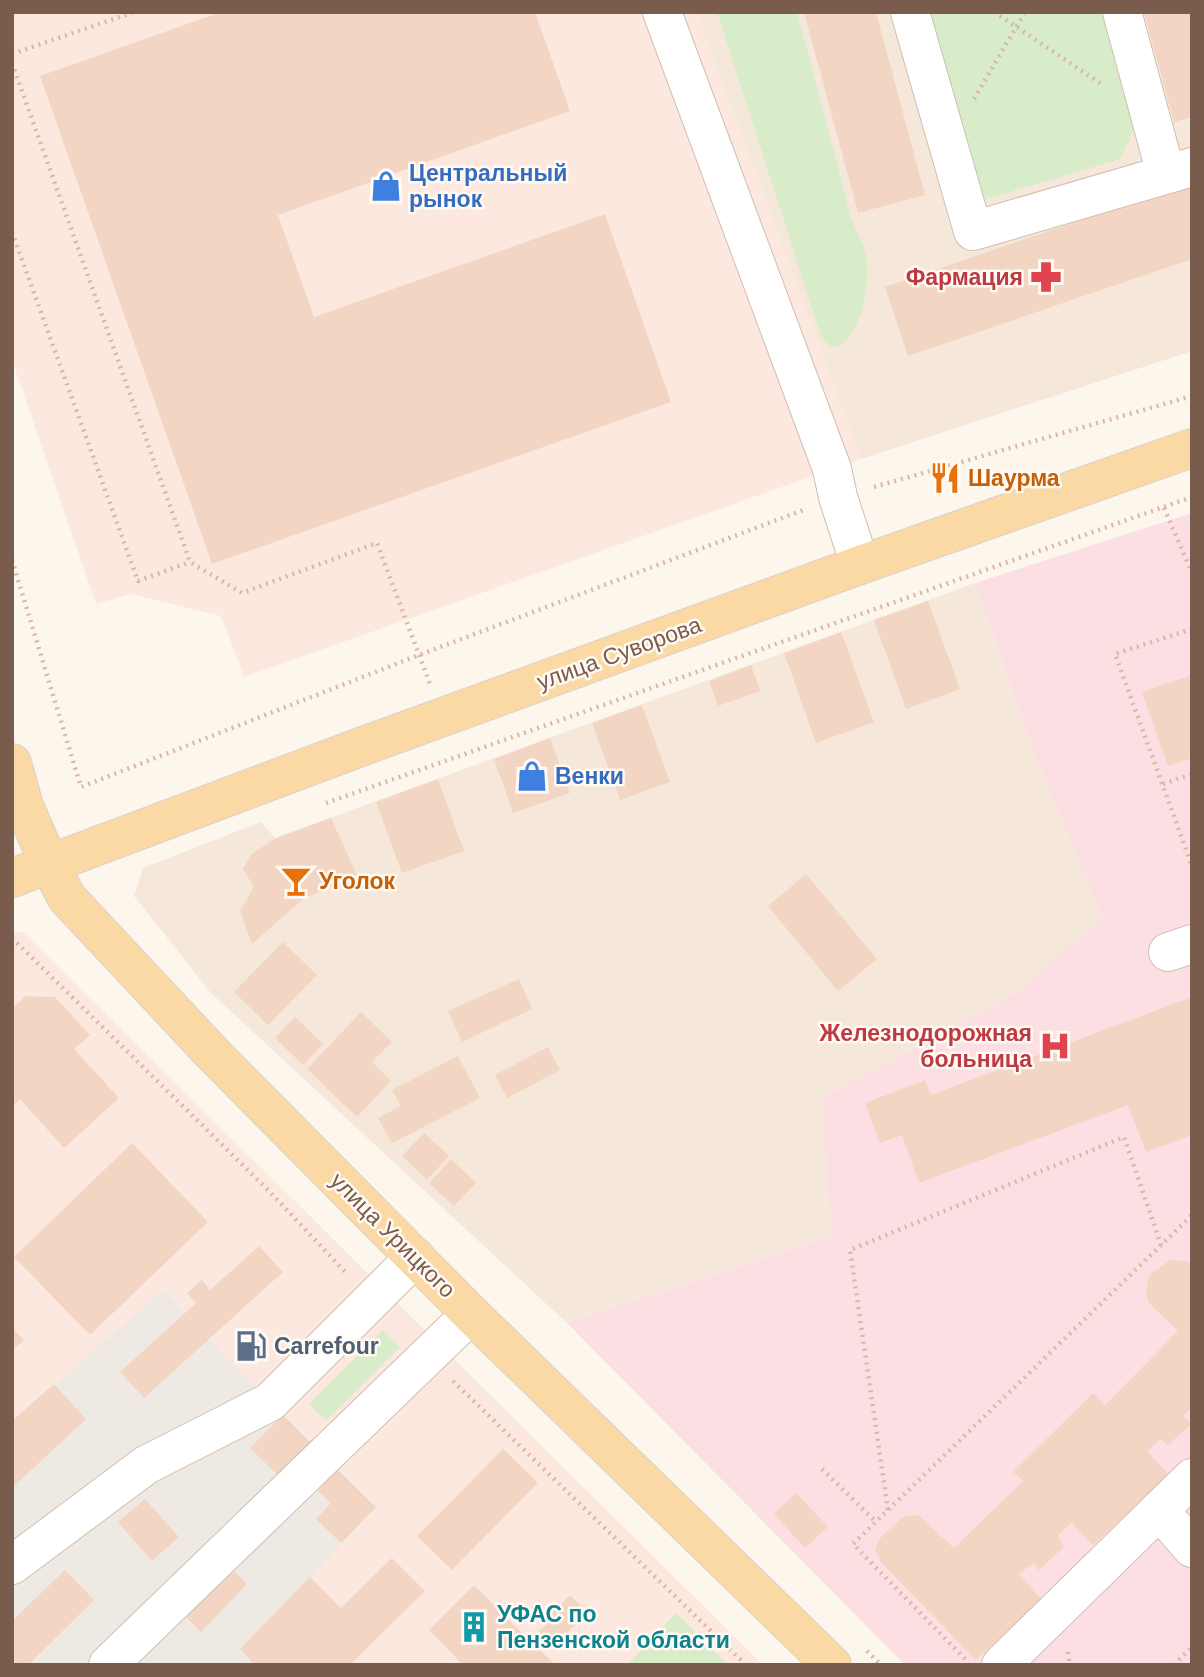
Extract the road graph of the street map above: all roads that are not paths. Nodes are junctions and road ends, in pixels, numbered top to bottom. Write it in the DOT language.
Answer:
graph roads {
  1 [pos="662,12"];
  2 [pos="910,12"];
  3 [pos="1122,12"];
  4 [pos="1179,171"];
  5 [pos="1192,448"];
  6 [pos="860,565"];
  7 [pos="12,763"];
  8 [pos="50,866"];
  9 [pos="12,878"];
  10 [pos="415,1257"];
  11 [pos="471,1314"];
  12 [pos="1192,1478"];
  13 [pos="1158,1510"];
  14 [pos="1192,1548"];
  15 [pos="12,1565"];
  16 [pos="108,1665"];
  17 [pos="832,1665"];
  18 [pos="1001,1665"];
  1 -- 6 [label="lane"];
  2 -- 4 [label="lane"];
  3 -- 4 [label="lane"];
  5 -- 6 [label="main road, улица Суворова"];
  6 -- 8 [label="main road, улица Суворова"];
  7 -- 8 [label="main road, улица Урицкого"];
  8 -- 9 [label="main road, улица Суворова"];
  8 -- 10 [label="main road, улица Урицкого"];
  10 -- 11 [label="main road, улица Урицкого"];
  10 -- 15 [label="lane"];
  11 -- 16 [label="lane"];
  11 -- 17 [label="main road, улица Урицкого"];
  12 -- 13 [label="lane"];
  13 -- 14 [label="lane"];
  13 -- 18 [label="lane"];
}
